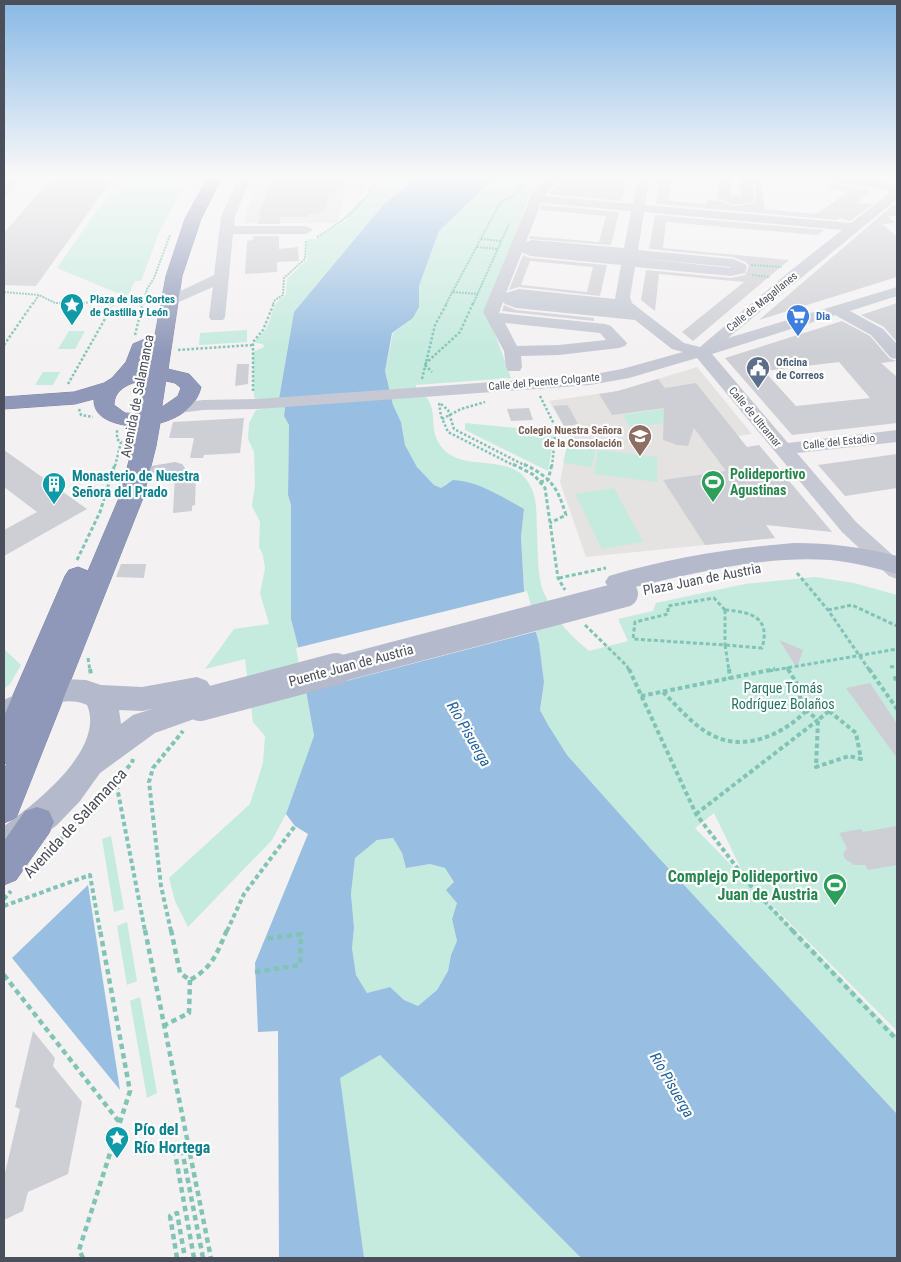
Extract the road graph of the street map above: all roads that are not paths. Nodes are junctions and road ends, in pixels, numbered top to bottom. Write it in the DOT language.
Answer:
graph roads {
  1 [pos="175,236"];
  2 [pos="187,236"];
  3 [pos="225,236"];
  4 [pos="521,236"];
  5 [pos="633,236"];
  6 [pos="843,236"];
  7 [pos="629,258"];
  8 [pos="732,268"];
  9 [pos="220,278"];
  10 [pos="897,291"];
  11 [pos="174,299"];
  12 [pos="625,304"];
  13 [pos="837,310"];
  14 [pos="639,316"];
  15 [pos="217,317"];
  16 [pos="493,317"];
  17 [pos="728,339"];
  18 [pos="140,343"];
  19 [pos="512,351"];
  20 [pos="701,352"];
  21 [pos="676,353"];
  22 [pos="897,354"];
  23 [pos="150,373"];
  24 [pos="115,384"];
  25 [pos="517,385"];
  26 [pos="4,403"];
  27 [pos="179,408"];
  28 [pos="4,415"];
  29 [pos="120,418"];
  30 [pos="897,436"];
  31 [pos="897,443"];
  32 [pos="784,452"];
  33 [pos="144,468"];
  34 [pos="175,468"];
  35 [pos="849,527"];
  36 [pos="843,553"];
  37 [pos="894,569"];
  38 [pos="616,581"];
  39 [pos="98,697"];
  40 [pos="193,701"];
  41 [pos="27,702"];
  42 [pos="4,752"];
  43 [pos="106,775"];
  44 [pos="4,808"];
  45 [pos="37,822"];
  46 [pos="4,845"];
  47 [pos="10,877"];
  1 -- 18 [label="highway, Avenida de Salamanca"];
  2 -- 11 [label="highway, Avenida de Salamanca"];
  3 -- 9 [label="street"];
  4 -- 16 [label="street"];
  5 -- 7 [label="street"];
  6 -- 17 [label="street, Calle de Magallanes"];
  7 -- 7 [label="street"];
  7 -- 8 [label="street"];
  7 -- 12 [label="street"];
  9 -- 11 [label="street"];
  9 -- 15 [label="street"];
  10 -- 13 [label="street, Calle del Puente Colgante"];
  11 -- 23 [label="highway, Avenida de Salamanca"];
  12 -- 14 [label="street"];
  12 -- 14 [label="street"];
  13 -- 17 [label="street, Calle del Puente Colgante"];
  13 -- 22 [label="street"];
  14 -- 21 [label="street"];
  16 -- 19 [label="street"];
  16 -- 19 [label="street"];
  17 -- 20 [label="street, Calle del Puente Colgante"];
  18 -- 23 [label="highway, Avenida de Salamanca"];
  18 -- 24 [label="highway"];
  19 -- 25 [label="street"];
  20 -- 21 [label="street, Calle del Puente Colgante"];
  20 -- 32 [label="street, Calle de Ultramar"];
  21 -- 25 [label="street, Calle del Puente Colgante"];
  23 -- 24 [label="highway"];
  23 -- 27 [label="highway"];
  23 -- 29 [label="highway, Avenida de Salamanca"];
  24 -- 26 [label="highway"];
  24 -- 29 [label="highway"];
  25 -- 27 [label="street, Calle del Puente Colgante"];
  27 -- 29 [label="highway"];
  28 -- 29 [label="highway"];
  29 -- 33 [label="highway, Avenida de Salamanca"];
  29 -- 41 [label="highway, Avenida de Salamanca"];
  30 -- 32 [label="street, Calle del Estadio"];
  31 -- 32 [label="street, Calle del Estadio"];
  32 -- 35 [label="street, Calle de Ultramar"];
  33 -- 34 [label="street"];
  33 -- 41 [label="highway, Avenida de Salamanca"];
  35 -- 36 [label="street"];
  35 -- 37 [label="street, Calle de Ultramar"];
  36 -- 37 [label="main road, Plaza Juan de Austria"];
  36 -- 38 [label="main road, Plaza Juan de Austria"];
  37 -- 38 [label="main road, Plaza Juan de Austria"];
  38 -- 40 [label="main road, Puente Juan de Austria, bridge"];
  39 -- 40 [label="main road, Puente Juan de Austria"];
  39 -- 41 [label="main road, Puente Juan de Austria"];
  39 -- 43 [label="main road"];
  40 -- 43 [label="main road, Puente Juan de Austria"];
  41 -- 42 [label="highway, Avenida de Salamanca"];
  41 -- 44 [label="highway, Avenida de Salamanca"];
  43 -- 45 [label="main road"];
  45 -- 46 [label="main road"];
  45 -- 47 [label="highway"];
}
